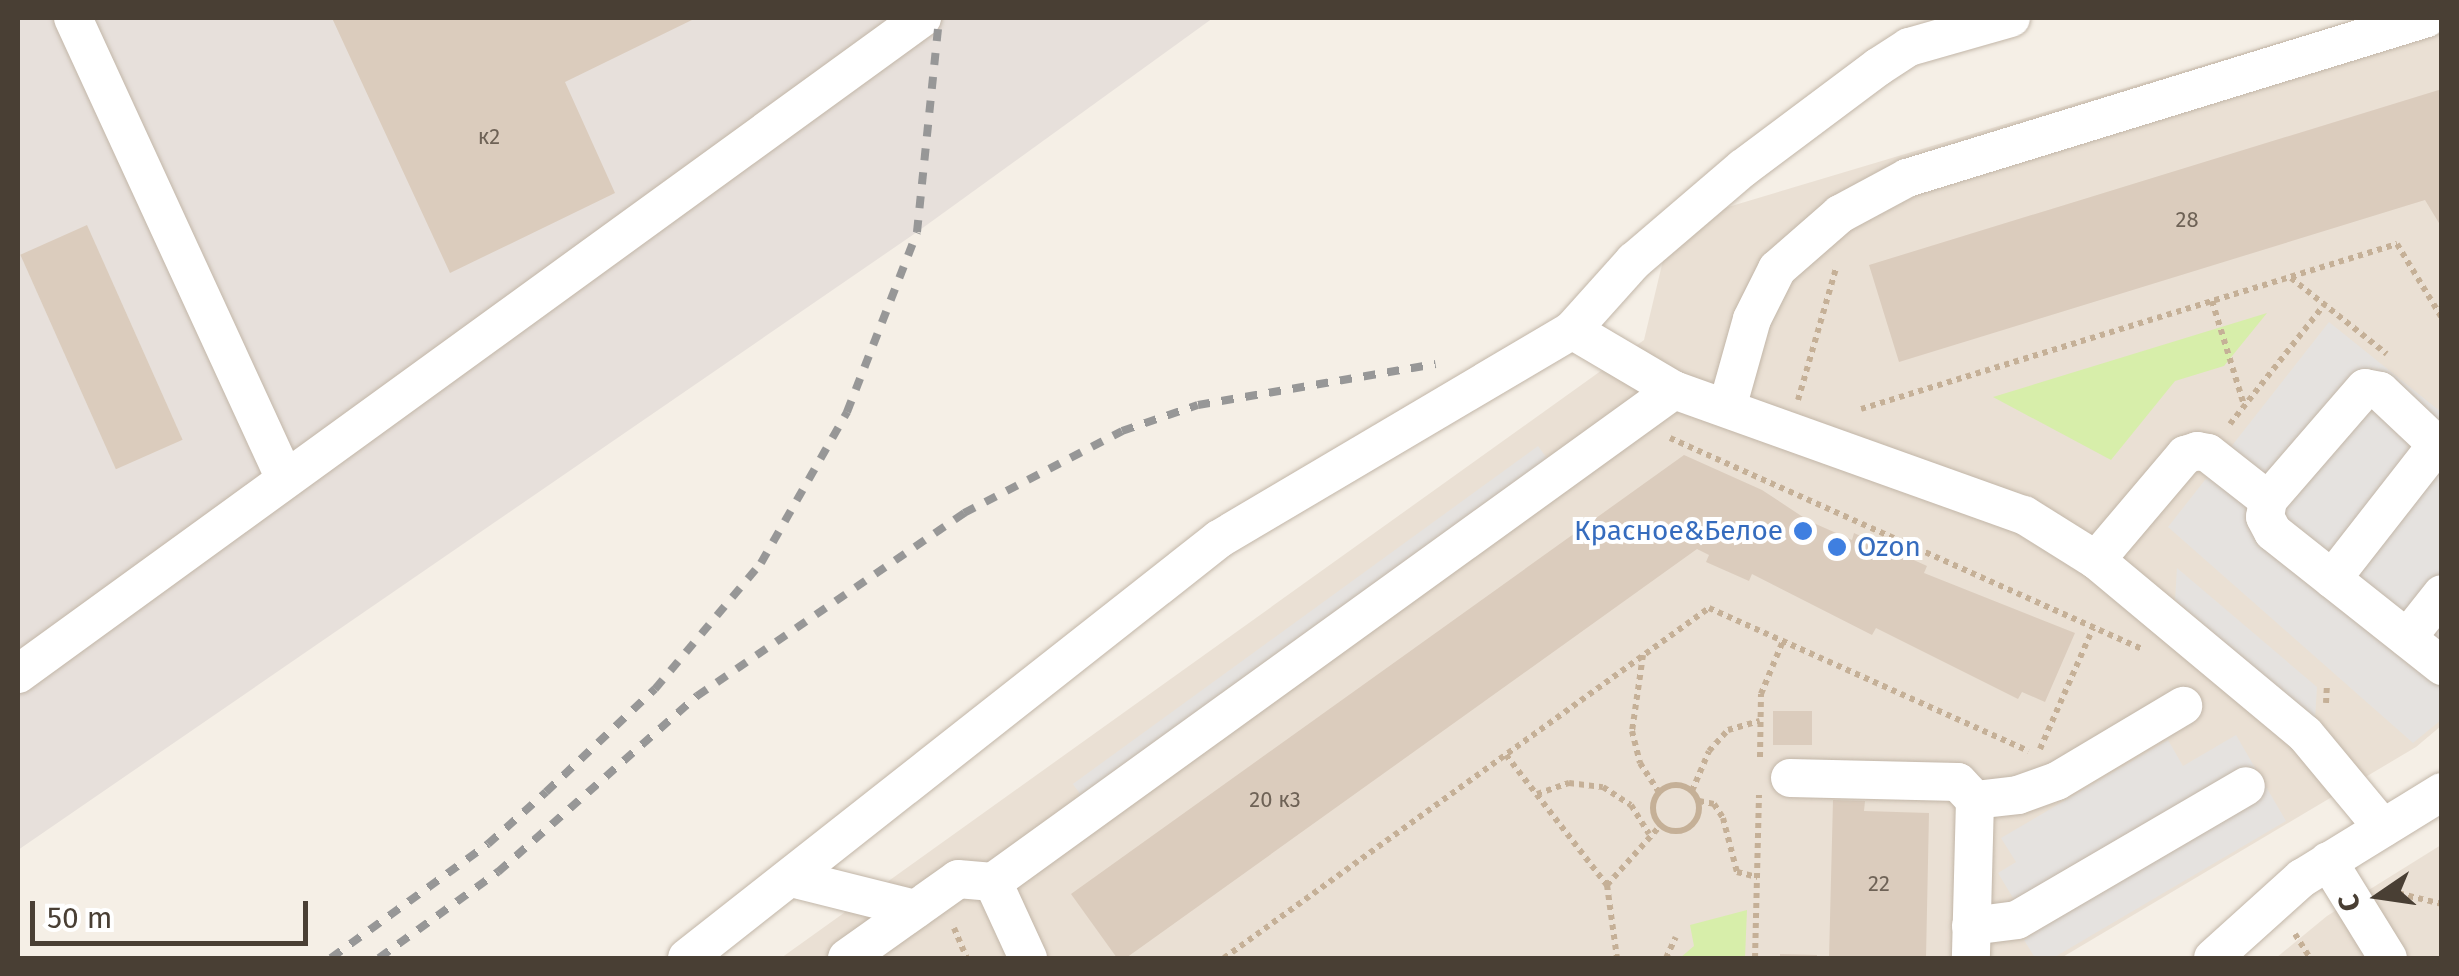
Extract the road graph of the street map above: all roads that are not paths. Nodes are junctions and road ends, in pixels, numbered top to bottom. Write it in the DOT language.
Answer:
graph roads {
  1 [pos="73,18"];
  2 [pos="922,18"];
  3 [pos="2011,18"];
  4 [pos="2427,18"];
  5 [pos="1572,330"];
  6 [pos="1674,390"];
  7 [pos="1727,408"];
  8 [pos="285,479"];
  9 [pos="2268,500"];
  10 [pos="2096,560"];
  11 [pos="2332,579"];
  12 [pos="2442,594"];
  13 [pos="2407,638"];
  14 [pos="2442,666"];
  15 [pos="18,674"];
  16 [pos="2183,706"];
  17 [pos="1790,778"];
  18 [pos="2246,786"];
  19 [pos="2442,792"];
  20 [pos="1975,800"];
  21 [pos="2384,828"];
  22 [pos="2328,862"];
  23 [pos="795,879"];
  24 [pos="994,882"];
  25 [pos="915,909"];
  26 [pos="1971,942"];
  27 [pos="686,958"];
  28 [pos="850,958"];
  29 [pos="1028,958"];
  30 [pos="2213,958"];
  31 [pos="2388,958"];
  1 -- 8 [label="street"];
  2 -- 8 [label="street"];
  3 -- 5 [label="street"];
  4 -- 7 [label="street"];
  5 -- 6 [label="street"];
  5 -- 23 [label="street"];
  6 -- 7 [label="street"];
  6 -- 24 [label="street"];
  7 -- 10 [label="street"];
  8 -- 15 [label="street"];
  9 -- 10 [label="street"];
  9 -- 11 [label="street"];
  9 -- 11 [label="street"];
  10 -- 21 [label="street"];
  11 -- 13 [label="street"];
  12 -- 13 [label="street"];
  13 -- 14 [label="street"];
  16 -- 20 [label="street"];
  17 -- 20 [label="street"];
  18 -- 26 [label="street"];
  19 -- 21 [label="street"];
  20 -- 26 [label="street"];
  21 -- 22 [label="street"];
  22 -- 30 [label="street"];
  22 -- 31 [label="street"];
  23 -- 25 [label="street"];
  23 -- 27 [label="street"];
  24 -- 25 [label="street"];
  24 -- 29 [label="street"];
  25 -- 28 [label="street"];
}
